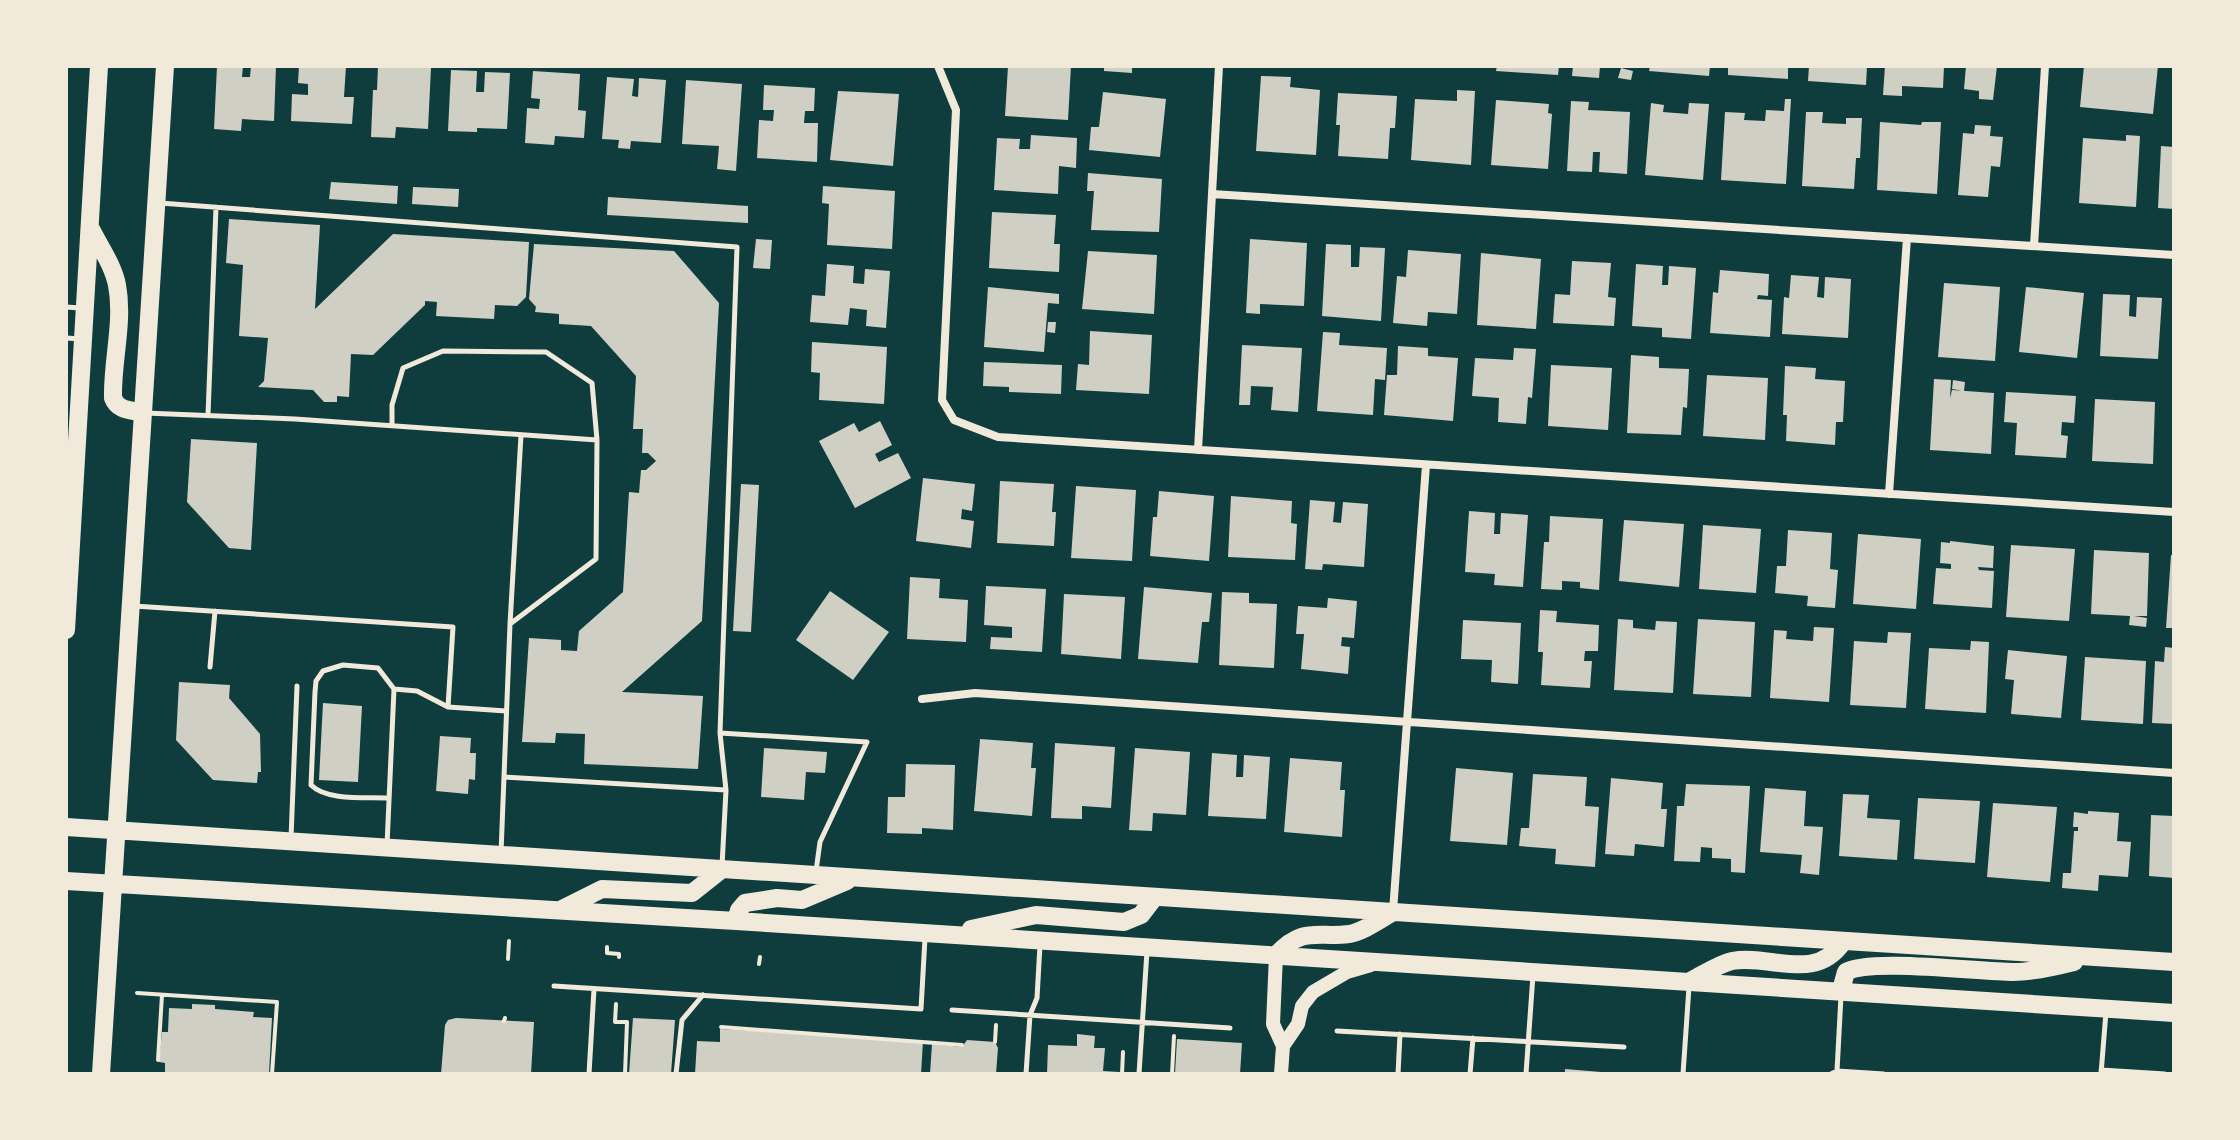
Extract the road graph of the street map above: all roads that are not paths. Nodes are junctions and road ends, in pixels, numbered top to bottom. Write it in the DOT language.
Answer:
graph roads {
  1 [pos="99,66"];
  2 [pos="165,66"];
  3 [pos="1219,66"];
  4 [pos="2045,66"];
  5 [pos="939,67"];
  6 [pos="1212,194"];
  7 [pos="157,203"];
  8 [pos="216,207"];
  9 [pos="89,226"];
  10 [pos="1907,238"];
  11 [pos="2034,246"];
  12 [pos="2174,255"];
  13 [pos="75,308"];
  14 [pos="74,339"];
  15 [pos="143,413"];
  16 [pos="208,415"];
  17 [pos="392,425"];
  18 [pos="521,435"];
  19 [pos="597,440"];
  20 [pos="1198,450"];
  21 [pos="1426,465"];
  22 [pos="1889,494"];
  23 [pos="2174,512"];
  24 [pos="133,606"];
  25 [pos="215,611"];
  26 [pos="510,624"];
  27 [pos="66,630"];
  28 [pos="210,667"];
  29 [pos="297,686"];
  30 [pos="394,689"];
  31 [pos="922,699"];
  32 [pos="448,707"];
  33 [pos="506,711"];
  34 [pos="1407,723"];
  35 [pos="720,733"];
  36 [pos="2174,773"];
  37 [pos="504,777"];
  38 [pos="726,790"];
  39 [pos="387,798"];
  40 [pos="66,827"];
  41 [pos="116,830"];
  42 [pos="291,843"];
  43 [pos="387,849"];
  44 [pos="501,857"];
  45 [pos="721,870"];
  46 [pos="815,876"];
  47 [pos="853,878"];
  48 [pos="66,881"];
  49 [pos="114,883"];
  50 [pos="1154,898"];
  51 [pos="559,910"];
  52 [pos="1393,913"];
  53 [pos="736,921"];
  54 [pos="925,933"];
  55 [pos="948,934"];
  56 [pos="1040,940"];
  57 [pos="1843,942"];
  58 [pos="1147,947"];
  59 [pos="1276,955"];
  60 [pos="2092,957"];
  61 [pos="1387,962"];
  62 [pos="2174,962"];
  63 [pos="1534,971"];
  64 [pos="1690,981"];
  65 [pos="554,986"];
  66 [pos="594,989"];
  67 [pos="1841,990"];
  68 [pos="703,995"];
  69 [pos="2106,1007"];
  70 [pos="952,1010"];
  71 [pos="2174,1013"];
  72 [pos="1030,1015"];
  73 [pos="1142,1022"];
  74 [pos="1230,1028"];
  75 [pos="1337,1031"];
  76 [pos="1400,1034"];
  77 [pos="1473,1038"];
  78 [pos="1529,1041"];
  79 [pos="1283,1046"];
  80 [pos="1624,1047"];
  81 [pos="2101,1072"];
  82 [pos="1834,1073"];
  83 [pos="1865,1073"];
  84 [pos="101,1074"];
  85 [pos="589,1074"];
  86 [pos="676,1074"];
  87 [pos="1026,1074"];
  88 [pos="1139,1074"];
  89 [pos="1281,1074"];
  90 [pos="1398,1074"];
  91 [pos="1470,1074"];
  92 [pos="1526,1074"];
  93 [pos="1683,1074"];
  94 [pos="1884,1074"];
  95 [pos="2165,1074"];
  1 -- 9 [label="main road"];
  2 -- 7 [label="main road"];
  3 -- 6 [label="street"];
  4 -- 11 [label="street"];
  5 -- 20 [label="street"];
  6 -- 10 [label="street"];
  6 -- 20 [label="street"];
  7 -- 8 [label="lane"];
  7 -- 15 [label="main road"];
  8 -- 16 [label="lane"];
  8 -- 35 [label="lane"];
  9 -- 13 [label="main road"];
  9 -- 15 [label="main road"];
  10 -- 11 [label="street"];
  10 -- 22 [label="street"];
  11 -- 12 [label="street"];
  13 -- 14 [label="main road"];
  14 -- 27 [label="main road"];
  15 -- 16 [label="lane"];
  15 -- 24 [label="main road"];
  16 -- 17 [label="lane"];
  17 -- 18 [label="lane"];
  17 -- 19 [label="lane"];
  18 -- 19 [label="lane"];
  18 -- 26 [label="lane"];
  19 -- 26 [label="lane"];
  20 -- 21 [label="street"];
  21 -- 22 [label="street"];
  21 -- 34 [label="street"];
  22 -- 23 [label="street"];
  24 -- 25 [label="lane"];
  24 -- 41 [label="main road"];
  25 -- 28 [label="lane"];
  25 -- 32 [label="lane"];
  26 -- 33 [label="lane"];
  29 -- 42 [label="lane"];
  30 -- 32 [label="lane"];
  30 -- 39 [label="lane"];
  30 -- 39 [label="lane"];
  31 -- 34 [label="street"];
  32 -- 33 [label="lane"];
  33 -- 37 [label="lane"];
  34 -- 36 [label="street"];
  34 -- 52 [label="street"];
  35 -- 38 [label="lane"];
  35 -- 46 [label="lane"];
  37 -- 38 [label="lane"];
  37 -- 44 [label="lane"];
  38 -- 45 [label="lane"];
  39 -- 43 [label="lane"];
  40 -- 41 [label="main road"];
  41 -- 42 [label="main road"];
  41 -- 49 [label="main road"];
  42 -- 43 [label="main road"];
  43 -- 44 [label="main road"];
  44 -- 45 [label="main road"];
  45 -- 46 [label="main road"];
  45 -- 51 [label="main road"];
  46 -- 47 [label="main road"];
  47 -- 50 [label="main road"];
  47 -- 53 [label="main road"];
  48 -- 49 [label="main road"];
  49 -- 51 [label="main road"];
  49 -- 84 [label="main road"];
  50 -- 52 [label="main road"];
  50 -- 55 [label="main road"];
  51 -- 53 [label="main road"];
  52 -- 57 [label="main road"];
  52 -- 59 [label="main road"];
  53 -- 54 [label="main road"];
  54 -- 55 [label="main road"];
  54 -- 68 [label="lane"];
  55 -- 56 [label="main road"];
  56 -- 58 [label="main road"];
  56 -- 72 [label="lane"];
  57 -- 60 [label="main road"];
  57 -- 64 [label="main road"];
  58 -- 59 [label="main road"];
  58 -- 73 [label="lane"];
  59 -- 61 [label="main road"];
  59 -- 79 [label="street"];
  60 -- 62 [label="main road"];
  60 -- 67 [label="main road"];
  61 -- 63 [label="main road"];
  61 -- 79 [label="street"];
  63 -- 64 [label="main road"];
  63 -- 78 [label="lane"];
  64 -- 67 [label="main road"];
  64 -- 93 [label="lane"];
  65 -- 66 [label="lane"];
  66 -- 68 [label="lane"];
  66 -- 85 [label="lane"];
  67 -- 69 [label="main road"];
  67 -- 82 [label="lane"];
  68 -- 86 [label="lane"];
  69 -- 71 [label="main road"];
  69 -- 81 [label="lane"];
  70 -- 72 [label="lane"];
  72 -- 73 [label="lane"];
  72 -- 87 [label="lane"];
  73 -- 74 [label="lane"];
  73 -- 88 [label="lane"];
  75 -- 76 [label="lane"];
  76 -- 77 [label="lane"];
  76 -- 90 [label="lane"];
  77 -- 78 [label="lane"];
  77 -- 91 [label="lane"];
  78 -- 80 [label="lane"];
  78 -- 92 [label="lane"];
  79 -- 89 [label="street"];
  81 -- 95 [label="lane"];
  82 -- 83 [label="lane"];
  83 -- 94 [label="lane"];
}
